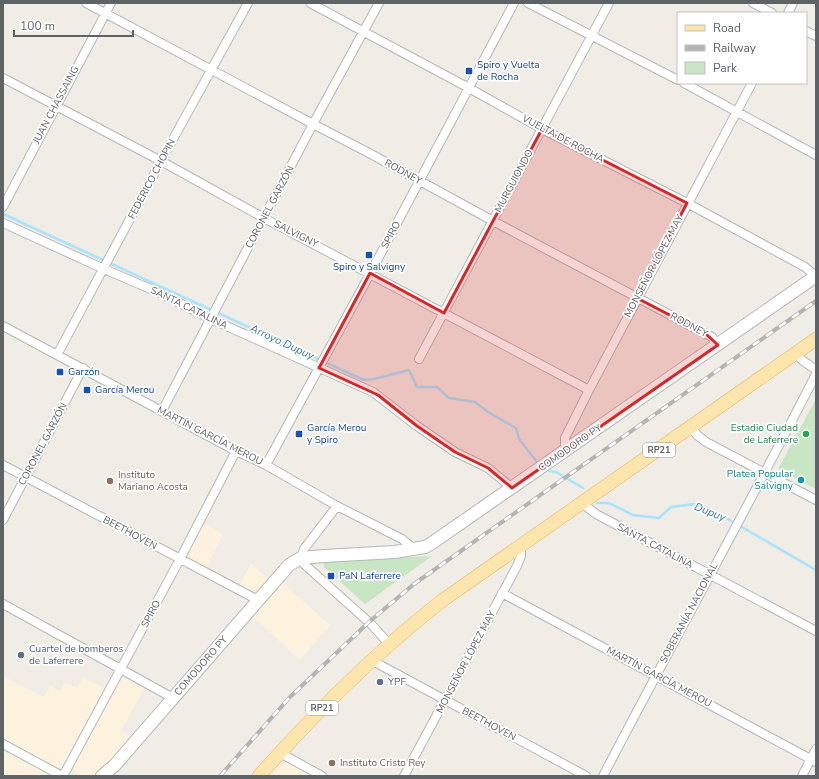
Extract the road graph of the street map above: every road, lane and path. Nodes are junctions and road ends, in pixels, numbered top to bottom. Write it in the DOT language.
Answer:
graph roads {
  1 [pos="86,3"];
  2 [pos="111,3"];
  3 [pos="248,3"];
  4 [pos="310,3"];
  5 [pos="379,3"];
  6 [pos="514,3"];
  7 [pos="528,3"];
  8 [pos="609,3"];
  9 [pos="753,3"];
  10 [pos="793,3"];
  11 [pos="770,12"];
  12 [pos="788,12"];
  13 [pos="105,13"];
  14 [pos="363,32"];
  15 [pos="807,32"];
  16 [pos="592,35"];
  17 [pos="816,36"];
  18 [pos="212,70"];
  19 [pos="3,78"];
  20 [pos="677,79"];
  21 [pos="686,84"];
  22 [pos="751,84"];
  23 [pos="469,88"];
  24 [pos="56,106"];
  25 [pos="737,111"];
  26 [pos="313,124"];
  27 [pos="542,129"];
  28 [pos="816,155"];
  29 [pos="161,161"];
  30 [pos="419,181"];
  31 [pos="687,203"];
  32 [pos="4,206"];
  33 [pos="264,218"];
  34 [pos="493,221"];
  35 [pos="3,223"];
  36 [pos="104,268"];
  37 [pos="370,273"];
  38 [pos="816,276"];
  39 [pos="637,298"];
  40 [pos="444,313"];
  41 [pos="212,318"];
  42 [pos="3,326"];
  43 [pos="816,339"];
  44 [pos="718,345"];
  45 [pos="796,353"];
  46 [pos="58,355"];
  47 [pos="419,359"];
  48 [pos="320,366"];
  49 [pos="83,368"];
  50 [pos="816,370"];
  51 [pos="816,374"];
  52 [pos="589,390"];
  53 [pos="162,411"];
  54 [pos="691,427"];
  55 [pos="236,451"];
  56 [pos="565,452"];
  57 [pos="3,465"];
  58 [pos="266,465"];
  59 [pos="765,473"];
  60 [pos="26,477"];
  61 [pos="512,488"];
  62 [pos="816,500"];
  63 [pos="582,503"];
  64 [pos="337,506"];
  65 [pos="3,520"];
  66 [pos="521,545"];
  67 [pos="414,549"];
  68 [pos="301,558"];
  69 [pos="180,559"];
  70 [pos="709,575"];
  71 [pos="502,593"];
  72 [pos="258,600"];
  73 [pos="3,604"];
  74 [pos="816,631"];
  75 [pos="388,644"];
  76 [pos="371,660"];
  77 [pos="121,669"];
  78 [pos="656,675"];
  79 [pos="173,698"];
  80 [pos="445,700"];
  81 [pos="3,744"];
  82 [pos="816,749"];
  83 [pos="280,753"];
  84 [pos="813,761"];
  85 [pos="63,776"];
  86 [pos="102,776"];
  87 [pos="259,776"];
  88 [pos="322,776"];
  89 [pos="404,776"];
  90 [pos="586,776"];
  91 [pos="603,776"];
  92 [pos="802,776"];
  1 -- 13 [label="street, RODNEY"];
  2 -- 13 [label="street, JUAN CHASSAING"];
  3 -- 18 [label="street, FEDERICO CHOPIN"];
  4 -- 14 [label="street, VUELTA DE ROCHA"];
  5 -- 14 [label="street, CORONEL GARZÓN"];
  6 -- 23 [label="street, SPIRO"];
  7 -- 16 [label="street"];
  8 -- 16 [label="street, MURGUIONDO"];
  9 -- 11 [label="street"];
  10 -- 12 [label="street"];
  13 -- 18 [label="street, RODNEY"];
  13 -- 24 [label="street, JUAN CHASSAING"];
  14 -- 23 [label="street, VUELTA DE ROCHA"];
  14 -- 26 [label="street, CORONEL GARZÓN"];
  15 -- 17 [label="street"];
  16 -- 20 [label="street"];
  16 -- 27 [label="street, MURGUIONDO"];
  18 -- 26 [label="street, RODNEY"];
  18 -- 29 [label="street, FEDERICO CHOPIN"];
  19 -- 24 [label="street, SALVIGNY"];
  21 -- 25 [label="street"];
  22 -- 25 [label="street, MONSEÑOR LÓPEZ MAY"];
  23 -- 27 [label="street, VUELTA DE ROCHA"];
  23 -- 30 [label="street, SPIRO"];
  24 -- 29 [label="street, SALVIGNY"];
  24 -- 32 [label="street, JUAN CHASSAING"];
  25 -- 28 [label="street"];
  25 -- 31 [label="street, MONSEÑOR LÓPEZ MAY"];
  26 -- 30 [label="street, RODNEY"];
  26 -- 33 [label="street, CORONEL GARZÓN"];
  27 -- 31 [label="street, VUELTA DE ROCHA"];
  27 -- 34 [label="street, MURGUIONDO"];
  29 -- 33 [label="street, SALVIGNY"];
  29 -- 36 [label="street, FEDERICO CHOPIN"];
  30 -- 34 [label="street, RODNEY"];
  30 -- 37 [label="street, SPIRO"];
  31 -- 38 [label="street, VUELTA DE ROCHA"];
  31 -- 39 [label="street, MONSEÑOR LÓPEZ MAY"];
  33 -- 37 [label="street, SALVIGNY"];
  33 -- 41 [label="street, CORONEL GARZÓN"];
  34 -- 39 [label="street, RODNEY"];
  34 -- 40 [label="street, MURGUIONDO"];
  35 -- 36 [label="street, SANTA CATALINA"];
  36 -- 41 [label="street, SANTA CATALINA"];
  36 -- 46 [label="street, FEDERICO CHOPIN"];
  37 -- 40 [label="street, SALVIGNY"];
  37 -- 48 [label="street, SPIRO"];
  38 -- 44 [label="main road, COMODORO PY"];
  39 -- 44 [label="street, RODNEY"];
  39 -- 52 [label="street, MONSEÑOR LÓPEZ MAY"];
  40 -- 47 [label="street, MURGUIONDO"];
  40 -- 52 [label="street, SALVIGNY"];
  41 -- 48 [label="street, SANTA CATALINA"];
  41 -- 53 [label="street, CORONEL GARZÓN"];
  42 -- 46 [label="street, MARTÍN GARCÍA MEROU"];
  43 -- 45 [label="main road, RP21"];
  44 -- 56 [label="main road, COMODORO PY"];
  45 -- 50 [label="street"];
  45 -- 54 [label="main road, RP21"];
  46 -- 49 [label="street, MARTÍN GARCÍA MEROU"];
  48 -- 58 [label="street, SPIRO"];
  48 -- 61 [label="street, SANTA CATALINA"];
  49 -- 53 [label="street, MARTÍN GARCÍA MEROU"];
  49 -- 60 [label="street, CORONEL GARZÓN"];
  51 -- 59 [label="street"];
  52 -- 56 [label="street, MONSEÑOR LÓPEZ MAY"];
  53 -- 55 [label="street, MARTÍN GARCÍA MEROU"];
  54 -- 59 [label="street"];
  54 -- 63 [label="main road, RP21"];
  55 -- 58 [label="street, MARTÍN GARCÍA MEROU"];
  55 -- 69 [label="street, SPIRO"];
  56 -- 61 [label="main road, COMODORO PY"];
  57 -- 60 [label="street, BEETHOVEN"];
  58 -- 64 [label="street, MARTÍN GARCÍA MEROU"];
  59 -- 62 [label="street"];
  59 -- 70 [label="street, SOBERANÍA NACIONAL"];
  60 -- 65 [label="street, CORONEL GARZÓN"];
  60 -- 69 [label="street, BEETHOVEN"];
  61 -- 67 [label="main road, COMODORO PY"];
  63 -- 66 [label="main road, RP21"];
  63 -- 70 [label="street, SANTA CATALINA"];
  64 -- 67 [label="street, MARTÍN GARCÍA MEROU"];
  64 -- 68 [label="street, COMODORO PY"];
  66 -- 71 [label="street, MONSEÑOR LÓPEZ MAY"];
  66 -- 75 [label="main road, RP21"];
  67 -- 68 [label="main road, COMODORO PY"];
  68 -- 72 [label="main road, COMODORO PY"];
  68 -- 75 [label="street"];
  69 -- 72 [label="street, BEETHOVEN"];
  69 -- 77 [label="street, SPIRO"];
  70 -- 74 [label="street, SANTA CATALINA"];
  70 -- 78 [label="street, SOBERANÍA NACIONAL"];
  71 -- 78 [label="street, MARTÍN GARCÍA MEROU"];
  71 -- 80 [label="street, MONSEÑOR LÓPEZ MAY"];
  72 -- 79 [label="main road, COMODORO PY"];
  73 -- 77 [label="street"];
  75 -- 76 [label="main road, RP21"];
  76 -- 80 [label="street, BEETHOVEN"];
  76 -- 83 [label="main road, RP21"];
  77 -- 79 [label="street"];
  77 -- 85 [label="street, SPIRO"];
  78 -- 84 [label="street, MARTÍN GARCÍA MEROU"];
  78 -- 91 [label="street, SOBERANÍA NACIONAL"];
  79 -- 86 [label="main road, COMODORO PY"];
  80 -- 89 [label="street, MONSEÑOR LÓPEZ MAY"];
  80 -- 90 [label="street, BEETHOVEN"];
  81 -- 85 [label="street"];
  82 -- 84 [label="street"];
  83 -- 87 [label="main road, RP21"];
  83 -- 88 [label="street"];
  84 -- 92 [label="street"];
}
